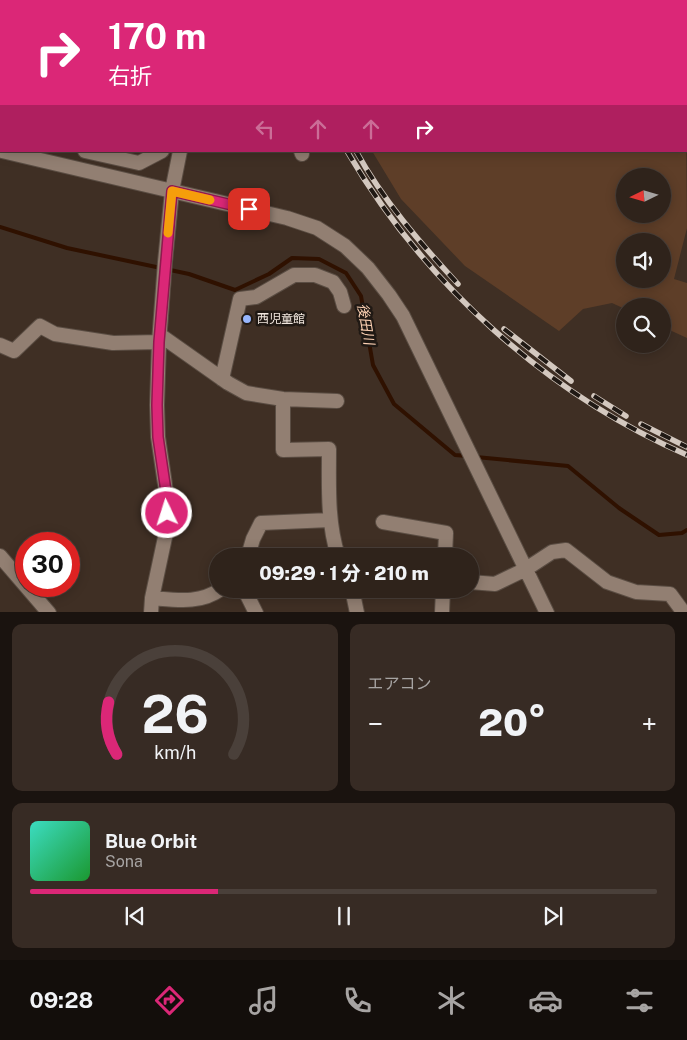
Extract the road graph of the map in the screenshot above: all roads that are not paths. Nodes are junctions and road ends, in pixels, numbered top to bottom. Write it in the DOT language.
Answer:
graph roads {
  1 [pos="5,152"];
  2 [pos="90,152"];
  3 [pos="160,152"];
  4 [pos="180,152"];
  5 [pos="172,191"];
  6 [pos="344,306"];
  7 [pos="160,338"];
  8 [pos="0,345"];
  9 [pos="222,379"];
  10 [pos="283,399"];
  11 [pos="337,401"];
  12 [pos="330,520"];
  13 [pos="382,522"];
  14 [pos="250,548"];
  15 [pos="336,548"];
  16 [pos="445,548"];
  17 [pos="0,556"];
  18 [pos="526,569"];
  19 [pos="479,583"];
  20 [pos="209,597"];
  21 [pos="152,598"];
  22 [pos="249,598"];
  23 [pos="354,598"];
  24 [pos="443,598"];
  25 [pos="187,607"];
  26 [pos="681,609"];
  27 [pos="49,612"];
  28 [pos="151,612"];
  29 [pos="256,612"];
  30 [pos="357,612"];
  31 [pos="442,612"];
  32 [pos="547,612"];
  1 -- 5 [label="street"];
  2 -- 3 [label="street"];
  4 -- 5 [label="street"];
  5 -- 7 [label="street"];
  5 -- 18 [label="street"];
  6 -- 9 [label="street"];
  7 -- 8 [label="street"];
  7 -- 9 [label="street"];
  7 -- 21 [label="street"];
  9 -- 10 [label="street"];
  10 -- 11 [label="street"];
  10 -- 12 [label="street"];
  12 -- 14 [label="street"];
  12 -- 15 [label="street"];
  13 -- 16 [label="street"];
  17 -- 27 [label="street"];
  18 -- 19 [label="street"];
  18 -- 26 [label="street"];
  18 -- 32 [label="street"];
  20 -- 25 [label="street"];
  21 -- 25 [label="street"];
  21 -- 28 [label="street"];
  22 -- 29 [label="street"];
  23 -- 30 [label="street"];
  24 -- 31 [label="street"];
}
